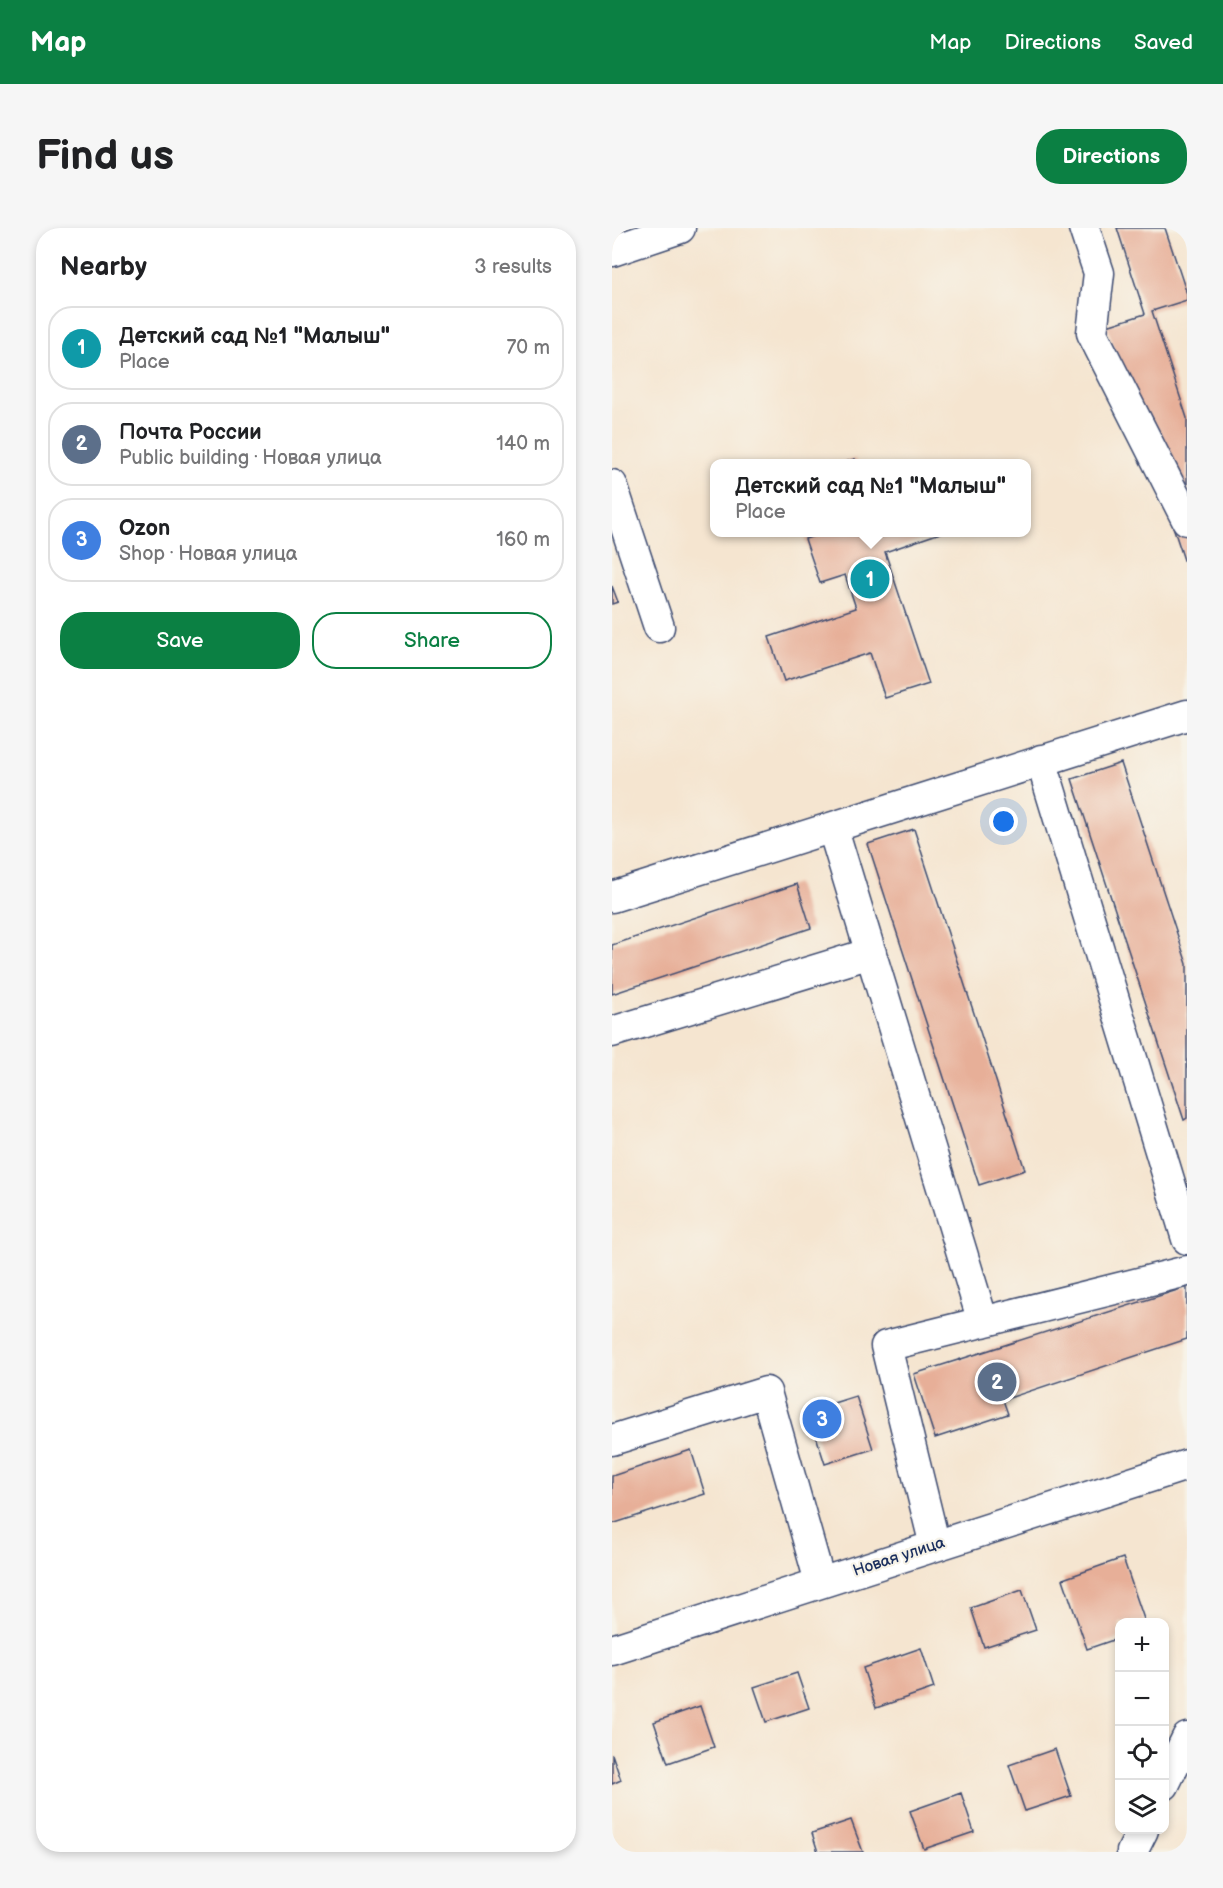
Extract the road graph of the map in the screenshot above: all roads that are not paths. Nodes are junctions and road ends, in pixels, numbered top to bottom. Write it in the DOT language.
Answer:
graph roads {
  1 [pos="680,228"];
  2 [pos="1084,228"];
  3 [pos="612,252"];
  4 [pos="612,485"];
  5 [pos="1187,520"];
  6 [pos="659,627"];
  7 [pos="1187,715"];
  8 [pos="1041,760"];
  9 [pos="833,829"];
  10 [pos="612,897"];
  11 [pos="871,953"];
  12 [pos="612,1032"];
  13 [pos="1187,1239"];
  14 [pos="1187,1271"];
  15 [pos="983,1322"];
  16 [pos="612,1440"];
  17 [pos="1187,1465"];
  18 [pos="935,1546"];
  19 [pos="820,1582"];
  20 [pos="612,1650"];
  21 [pos="1187,1738"];
  22 [pos="1166,1780"];
  23 [pos="1141,1834"];
  24 [pos="1132,1852"];
  1 -- 3 [label="street"];
  2 -- 5 [label="street"];
  4 -- 6 [label="street"];
  7 -- 8 [label="street"];
  8 -- 9 [label="street"];
  8 -- 13 [label="street"];
  9 -- 10 [label="street"];
  9 -- 11 [label="street"];
  11 -- 12 [label="street"];
  11 -- 15 [label="street"];
  14 -- 15 [label="street"];
  15 -- 18 [label="street"];
  16 -- 19 [label="street"];
  17 -- 18 [label="street, Новая улица"];
  18 -- 19 [label="street, Новая улица"];
  19 -- 20 [label="street, Новая улица"];
  21 -- 22 [label="street"];
  23 -- 24 [label="street"];
}
